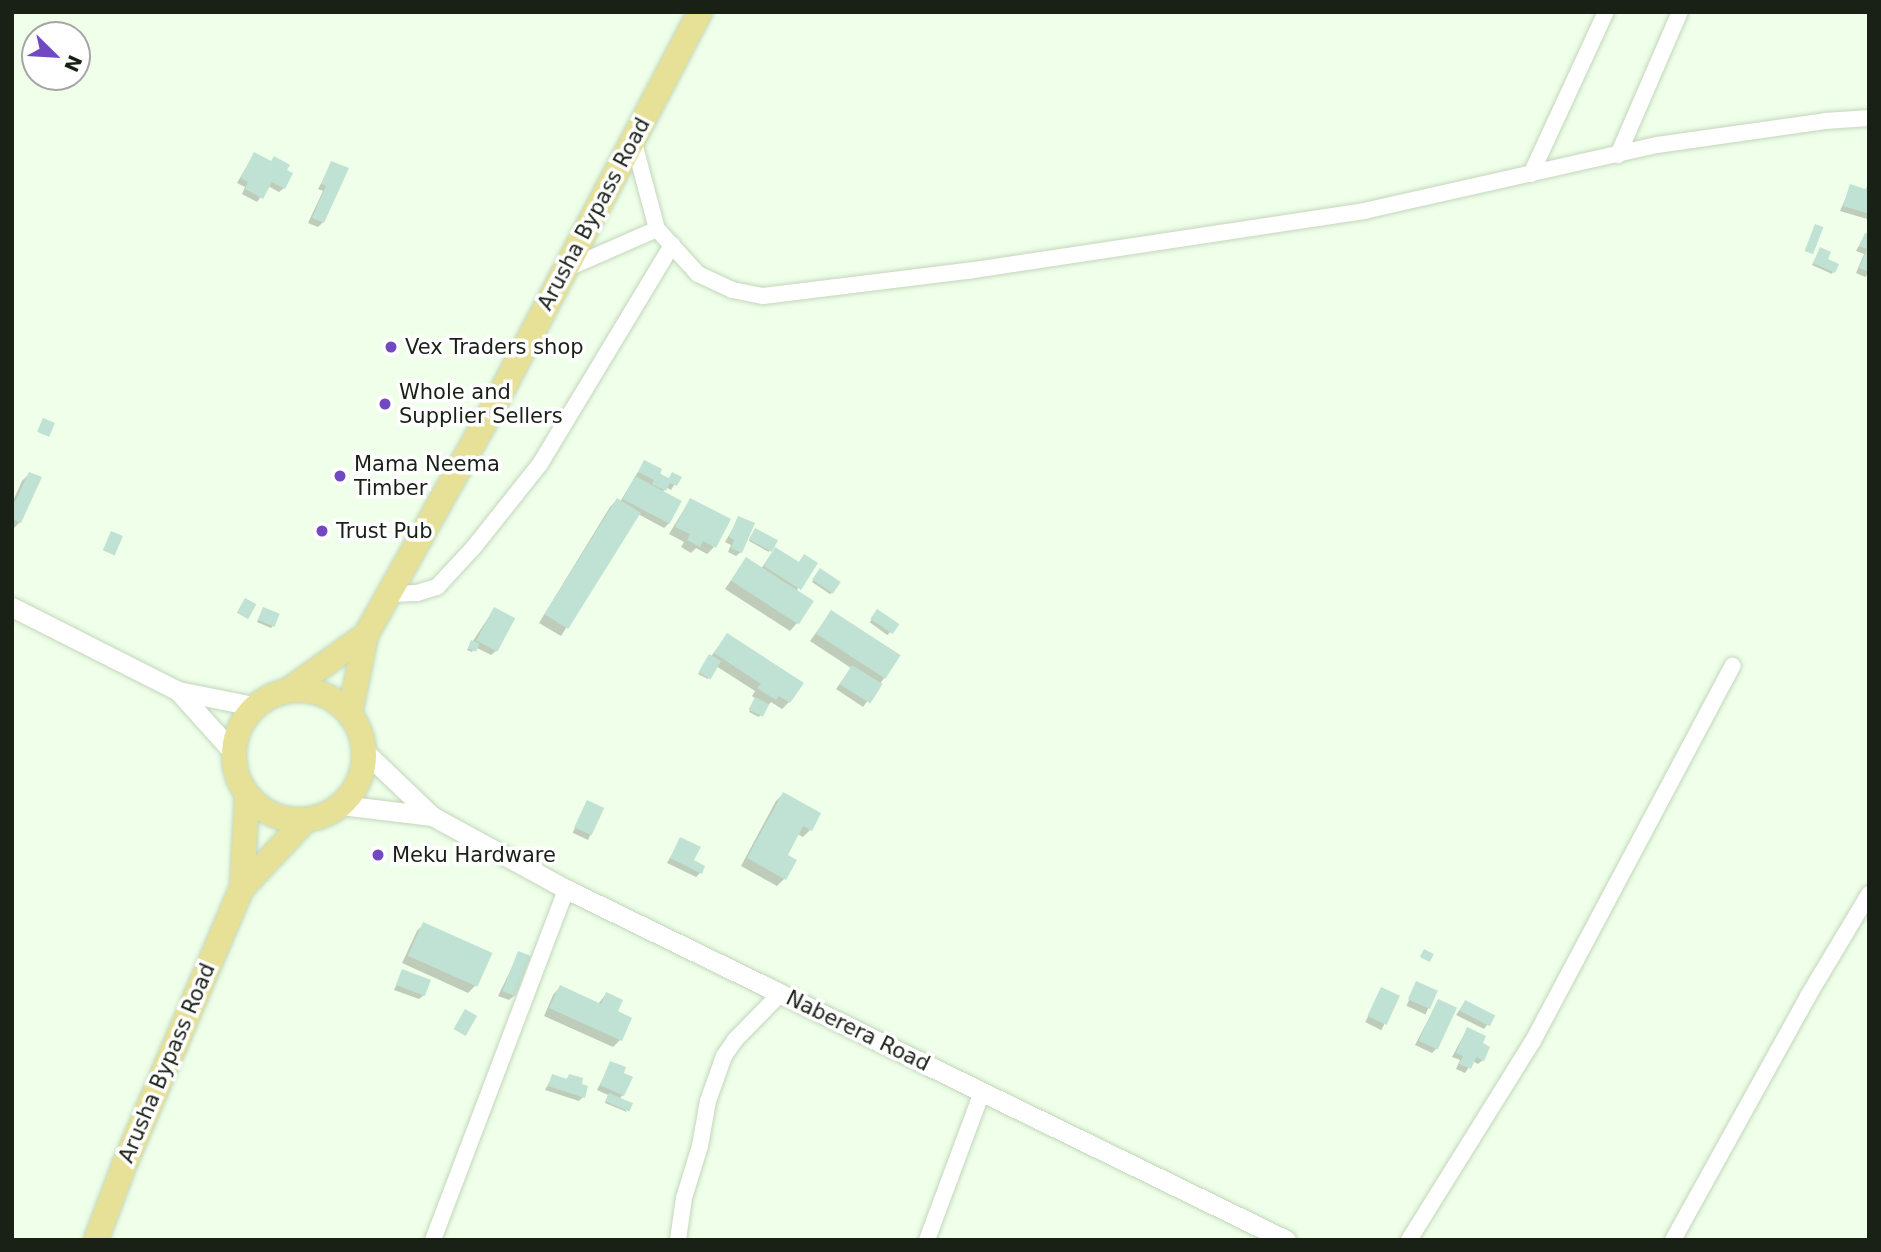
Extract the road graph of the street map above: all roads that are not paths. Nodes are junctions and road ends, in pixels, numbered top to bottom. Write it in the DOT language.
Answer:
graph roads {
  1 [pos="700,12"];
  2 [pos="1606,12"];
  3 [pos="1680,12"];
  4 [pos="1869,118"];
  5 [pos="634,143"];
  6 [pos="1618,155"];
  7 [pos="1531,174"];
  8 [pos="657,229"];
  9 [pos="672,245"];
  10 [pos="562,270"];
  11 [pos="391,594"];
  12 [pos="12,607"];
  13 [pos="366,635"];
  14 [pos="1732,666"];
  15 [pos="290,689"];
  16 [pos="178,691"];
  17 [pos="254,706"];
  18 [pos="350,713"];
  19 [pos="364,751"];
  20 [pos="233,752"];
  21 [pos="247,795"];
  22 [pos="341,805"];
  23 [pos="432,816"];
  24 [pos="305,821"];
  25 [pos="242,888"];
  26 [pos="566,888"];
  27 [pos="1869,894"];
  28 [pos="781,993"];
  29 [pos="982,1092"];
  30 [pos="96,1240"];
  31 [pos="433,1240"];
  32 [pos="678,1240"];
  33 [pos="927,1240"];
  34 [pos="1286,1240"];
  35 [pos="1409,1240"];
  36 [pos="1672,1240"];
  1 -- 5 [label="main road, Arusha Bypass Road"];
  2 -- 7 [label="street"];
  3 -- 6 [label="street"];
  4 -- 6 [label="street"];
  5 -- 8 [label="street"];
  5 -- 10 [label="main road, Arusha Bypass Road"];
  6 -- 7 [label="street"];
  7 -- 9 [label="street"];
  8 -- 9 [label="street"];
  8 -- 10 [label="street"];
  9 -- 11 [label="street"];
  10 -- 11 [label="main road, Arusha Bypass Road"];
  11 -- 13 [label="main road, Arusha Bypass Road"];
  12 -- 16 [label="street"];
  13 -- 15 [label="main road, Arusha Bypass Road"];
  13 -- 18 [label="main road, Arusha Bypass Road"];
  14 -- 35 [label="street"];
  15 -- 17 [label="main road, Arusha Bypass Road"];
  15 -- 18 [label="main road"];
  16 -- 17 [label="street"];
  16 -- 20 [label="street"];
  17 -- 20 [label="main road"];
  18 -- 19 [label="main road"];
  19 -- 22 [label="main road"];
  19 -- 23 [label="street, Naberera Road"];
  20 -- 21 [label="main road, Arusha Bypass Road"];
  21 -- 24 [label="main road"];
  21 -- 25 [label="main road, Arusha Bypass Road"];
  22 -- 23 [label="street, Naberera Road"];
  22 -- 24 [label="main road, Arusha Bypass Road"];
  23 -- 26 [label="street, Naberera Road"];
  24 -- 25 [label="main road, Arusha Bypass Road"];
  25 -- 30 [label="main road, Arusha Bypass Road"];
  26 -- 28 [label="street, Naberera Road"];
  26 -- 31 [label="street"];
  27 -- 36 [label="street"];
  28 -- 29 [label="street, Naberera Road"];
  28 -- 32 [label="street"];
  29 -- 33 [label="street"];
  29 -- 34 [label="street, Naberera Road"];
}
